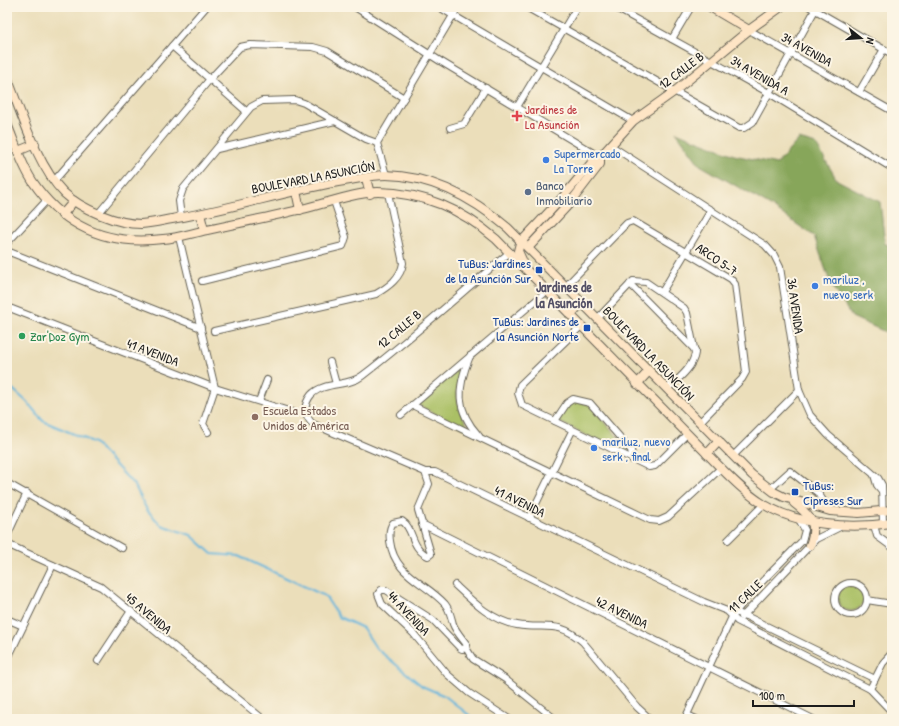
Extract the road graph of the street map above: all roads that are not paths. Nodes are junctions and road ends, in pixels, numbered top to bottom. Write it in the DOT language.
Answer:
graph roads {
  1 [pos="206,7"];
  2 [pos="355,7"];
  3 [pos="439,7"];
  4 [pos="458,7"];
  5 [pos="526,7"];
  6 [pos="577,7"];
  7 [pos="614,7"];
  8 [pos="691,7"];
  9 [pos="710,7"];
  10 [pos="782,7"];
  11 [pos="813,8"];
  12 [pos="453,15"];
  13 [pos="564,29"];
  14 [pos="749,30"];
  15 [pos="672,39"];
  16 [pos="172,46"];
  17 [pos="884,49"];
  18 [pos="791,54"];
  19 [pos="892,54"];
  20 [pos="430,55"];
  21 [pos="713,61"];
  22 [pos="541,67"];
  23 [pos="7,77"];
  24 [pos="210,79"];
  25 [pos="486,88"];
  26 [pos="675,91"];
  27 [pos="859,92"];
  28 [pos="770,93"];
  29 [pos="404,98"];
  30 [pos="517,107"];
  31 [pos="249,109"];
  32 [pos="892,110"];
  33 [pos="335,121"];
  34 [pos="633,121"];
  35 [pos="7,124"];
  36 [pos="450,128"];
  37 [pos="377,143"];
  38 [pos="35,144"];
  39 [pos="610,145"];
  40 [pos="217,149"];
  41 [pos="18,151"];
  42 [pos="600,157"];
  43 [pos="892,168"];
  44 [pos="386,175"];
  45 [pos="366,178"];
  46 [pos="54,181"];
  47 [pos="296,191"];
  48 [pos="388,193"];
  49 [pos="370,194"];
  50 [pos="47,200"];
  51 [pos="74,201"];
  52 [pos="334,201"];
  53 [pos="300,210"];
  54 [pos="711,210"];
  55 [pos="98,214"];
  56 [pos="200,214"];
  57 [pos="62,215"];
  58 [pos="181,217"];
  59 [pos="204,230"];
  60 [pos="179,237"];
  61 [pos="522,242"];
  62 [pos="7,243"];
  63 [pos="528,248"];
  64 [pos="7,251"];
  65 [pos="510,252"];
  66 [pos="686,252"];
  67 [pos="527,269"];
  68 [pos="202,281"];
  69 [pos="630,284"];
  70 [pos="566,286"];
  71 [pos="547,291"];
  72 [pos="662,292"];
  73 [pos="582,302"];
  74 [pos="7,307"];
  75 [pos="570,315"];
  76 [pos="598,318"];
  77 [pos="581,326"];
  78 [pos="201,328"];
  79 [pos="214,331"];
  80 [pos="695,350"];
  81 [pos="471,355"];
  82 [pos="330,362"];
  83 [pos="649,371"];
  84 [pos="267,380"];
  85 [pos="336,384"];
  86 [pos="637,384"];
  87 [pos="215,388"];
  88 [pos="667,389"];
  89 [pos="799,390"];
  90 [pos="259,401"];
  91 [pos="412,405"];
  92 [pos="292,412"];
  93 [pos="305,413"];
  94 [pos="401,415"];
  95 [pos="555,421"];
  96 [pos="700,422"];
  97 [pos="572,431"];
  98 [pos="208,432"];
  99 [pos="687,434"];
  100 [pos="482,439"];
  101 [pos="719,441"];
  102 [pos="707,454"];
  103 [pos="733,456"];
  104 [pos="633,460"];
  105 [pos="721,468"];
  106 [pos="425,472"];
  107 [pos="552,473"];
  108 [pos="7,483"];
  109 [pos="770,489"];
  110 [pos="27,492"];
  111 [pos="784,497"];
  112 [pos="764,504"];
  113 [pos="888,510"];
  114 [pos="830,512"];
  115 [pos="529,518"];
  116 [pos="798,518"];
  117 [pos="813,522"];
  118 [pos="892,523"];
  119 [pos="422,524"];
  120 [pos="883,524"];
  121 [pos="874,525"];
  122 [pos="843,526"];
  123 [pos="7,536"];
  124 [pos="728,540"];
  125 [pos="7,544"];
  126 [pos="810,545"];
  127 [pos="892,546"];
  128 [pos="122,548"];
  129 [pos="53,565"];
  130 [pos="455,586"];
  131 [pos="867,600"];
  132 [pos="892,604"];
  133 [pos="131,611"];
  134 [pos="744,614"];
  135 [pos="735,617"];
  136 [pos="7,619"];
  137 [pos="23,626"];
  138 [pos="466,648"];
  139 [pos="892,653"];
  140 [pos="7,660"];
  141 [pos="98,662"];
  142 [pos="710,667"];
  143 [pos="875,679"];
  144 [pos="870,689"];
  145 [pos="892,712"];
  146 [pos="686,717"];
  147 [pos="263,719"];
  148 [pos="509,719"];
  149 [pos="556,719"];
  150 [pos="650,719"];
  151 [pos="696,719"];
  152 [pos="813,719"];
  1 -- 16 [label="street"];
  2 -- 20 [label="street"];
  3 -- 12 [label="street"];
  4 -- 12 [label="street"];
  5 -- 13 [label="street"];
  6 -- 13 [label="street"];
  7 -- 15 [label="street, 34 AVENIDA A"];
  8 -- 15 [label="street"];
  9 -- 14 [label="main road, 34 AVENIDA"];
  10 -- 14 [label="main road, 12 CALLE B"];
  11 -- 17 [label="street"];
  11 -- 18 [label="street"];
  12 -- 20 [label="street"];
  12 -- 22 [label="street"];
  13 -- 22 [label="street"];
  13 -- 26 [label="street"];
  14 -- 18 [label="street, 34 AVENIDA"];
  14 -- 21 [label="main road, 12 CALLE B"];
  15 -- 21 [label="street, 34 AVENIDA A"];
  16 -- 24 [label="street"];
  16 -- 46 [label="street"];
  17 -- 19 [label="street"];
  17 -- 27 [label="street"];
  18 -- 27 [label="street, 34 AVENIDA"];
  18 -- 28 [label="street"];
  20 -- 25 [label="street"];
  20 -- 29 [label="street"];
  21 -- 26 [label="main road, 12 CALLE B"];
  21 -- 28 [label="street, 34 AVENIDA A"];
  22 -- 30 [label="street"];
  22 -- 34 [label="street"];
  23 -- 38 [label="main road, BOULEVARD LA ASUNCIÓN"];
  24 -- 29 [label="street"];
  24 -- 31 [label="street"];
  24 -- 55 [label="street"];
  25 -- 30 [label="street"];
  25 -- 36 [label="street"];
  26 -- 28 [label="street"];
  26 -- 34 [label="main road, 12 CALLE B"];
  27 -- 32 [label="street, 34 AVENIDA"];
  28 -- 43 [label="street, 34 AVENIDA A"];
  29 -- 37 [label="street"];
  30 -- 42 [label="street"];
  31 -- 33 [label="street"];
  31 -- 40 [label="street"];
  33 -- 37 [label="street"];
  33 -- 40 [label="street"];
  34 -- 39 [label="main road, 12 CALLE B"];
  35 -- 41 [label="main road, BOULEVARD LA ASUNCIÓN"];
  37 -- 44 [label="street"];
  38 -- 41 [label="main road"];
  38 -- 46 [label="main road, BOULEVARD LA ASUNCIÓN"];
  39 -- 42 [label="main road, 12 CALLE B"];
  39 -- 54 [label="street, 36 AVENIDA"];
  40 -- 58 [label="street"];
  41 -- 50 [label="main road, BOULEVARD LA ASUNCIÓN"];
  42 -- 61 [label="main road, 12 CALLE B"];
  42 -- 63 [label="main road, 12 CALLE B"];
  44 -- 45 [label="main road, BOULEVARD LA ASUNCIÓN"];
  44 -- 61 [label="main road, BOULEVARD LA ASUNCIÓN"];
  45 -- 47 [label="main road, BOULEVARD LA ASUNCIÓN"];
  45 -- 49 [label="main road"];
  46 -- 51 [label="main road, BOULEVARD LA ASUNCIÓN"];
  47 -- 53 [label="main road"];
  47 -- 56 [label="main road, BOULEVARD LA ASUNCIÓN"];
  48 -- 49 [label="main road, BOULEVARD LA ASUNCIÓN"];
  48 -- 65 [label="main road, BOULEVARD LA ASUNCIÓN"];
  48 -- 79 [label="street"];
  49 -- 52 [label="main road, BOULEVARD LA ASUNCIÓN"];
  50 -- 57 [label="main road, BOULEVARD LA ASUNCIÓN"];
  50 -- 62 [label="street"];
  51 -- 55 [label="main road, BOULEVARD LA ASUNCIÓN"];
  51 -- 57 [label="main road"];
  52 -- 53 [label="main road, BOULEVARD LA ASUNCIÓN"];
  52 -- 68 [label="street"];
  53 -- 59 [label="main road, BOULEVARD LA ASUNCIÓN"];
  54 -- 66 [label="street"];
  54 -- 89 [label="street, 36 AVENIDA"];
  55 -- 58 [label="main road, BOULEVARD LA ASUNCIÓN"];
  56 -- 58 [label="main road, BOULEVARD LA ASUNCIÓN"];
  56 -- 59 [label="main road"];
  57 -- 60 [label="main road, BOULEVARD LA ASUNCIÓN"];
  59 -- 60 [label="main road, BOULEVARD LA ASUNCIÓN"];
  60 -- 78 [label="street"];
  61 -- 63 [label="main road, BOULEVARD LA ASUNCIÓN"];
  61 -- 67 [label="main road"];
  63 -- 70 [label="main road, BOULEVARD LA ASUNCIÓN"];
  64 -- 78 [label="street"];
  65 -- 67 [label="main road, BOULEVARD LA ASUNCIÓN"];
  65 -- 85 [label="street, 12 CALLE B"];
  66 -- 70 [label="street, ARCO 5-7"];
  66 -- 72 [label="street"];
  66 -- 96 [label="street, ARCO 5-7"];
  67 -- 71 [label="main road, BOULEVARD LA ASUNCIÓN"];
  69 -- 72 [label="street"];
  69 -- 76 [label="street"];
  69 -- 80 [label="street"];
  70 -- 73 [label="main road, BOULEVARD LA ASUNCIÓN"];
  71 -- 75 [label="main road, BOULEVARD LA ASUNCIÓN"];
  71 -- 81 [label="street"];
  72 -- 80 [label="street"];
  73 -- 75 [label="main road"];
  73 -- 76 [label="main road, BOULEVARD LA ASUNCIÓN"];
  74 -- 87 [label="street, 41 AVENIDA"];
  75 -- 77 [label="main road, BOULEVARD LA ASUNCIÓN"];
  76 -- 83 [label="main road, BOULEVARD LA ASUNCIÓN"];
  77 -- 86 [label="main road, BOULEVARD LA ASUNCIÓN"];
  77 -- 95 [label="street"];
  78 -- 87 [label="street"];
  80 -- 88 [label="street"];
  81 -- 91 [label="street"];
  81 -- 100 [label="street"];
  82 -- 85 [label="street"];
  83 -- 86 [label="main road"];
  83 -- 88 [label="main road, BOULEVARD LA ASUNCIÓN"];
  84 -- 90 [label="street"];
  85 -- 93 [label="street, 12 CALLE B"];
  86 -- 99 [label="main road, BOULEVARD LA ASUNCIÓN"];
  87 -- 90 [label="street, 41 AVENIDA"];
  87 -- 98 [label="street"];
  88 -- 96 [label="main road, BOULEVARD LA ASUNCIÓN"];
  89 -- 103 [label="street"];
  89 -- 113 [label="street, 36 AVENIDA"];
  90 -- 92 [label="street, 41 AVENIDA"];
  91 -- 94 [label="street"];
  91 -- 100 [label="street"];
  93 -- 106 [label="street, 41 AVENIDA"];
  95 -- 97 [label="street"];
  95 -- 104 [label="street"];
  96 -- 101 [label="main road, BOULEVARD LA ASUNCIÓN"];
  97 -- 104 [label="street"];
  97 -- 107 [label="street"];
  99 -- 102 [label="main road, BOULEVARD LA ASUNCIÓN"];
  99 -- 104 [label="street"];
  100 -- 107 [label="street"];
  101 -- 102 [label="main road"];
  101 -- 103 [label="main road, BOULEVARD LA ASUNCIÓN"];
  102 -- 105 [label="main road, BOULEVARD LA ASUNCIÓN"];
  103 -- 109 [label="main road, BOULEVARD LA ASUNCIÓN"];
  105 -- 107 [label="street"];
  105 -- 112 [label="main road, BOULEVARD LA ASUNCIÓN"];
  106 -- 115 [label="street, 41 AVENIDA"];
  106 -- 119 [label="street"];
  107 -- 115 [label="street"];
  108 -- 110 [label="street"];
  109 -- 111 [label="main road, BOULEVARD LA ASUNCIÓN"];
  109 -- 114 [label="street"];
  110 -- 123 [label="street"];
  110 -- 128 [label="street"];
  111 -- 114 [label="main road, BOULEVARD LA ASUNCIÓN"];
  111 -- 117 [label="main road"];
  112 -- 116 [label="main road, BOULEVARD LA ASUNCIÓN"];
  112 -- 124 [label="street"];
  113 -- 114 [label="main road, BOULEVARD LA ASUNCIÓN"];
  113 -- 120 [label="street"];
  115 -- 135 [label="street, 41 AVENIDA"];
  116 -- 117 [label="main road, BOULEVARD LA ASUNCIÓN"];
  116 -- 135 [label="street, 11 CALLE"];
  117 -- 122 [label="main road, BOULEVARD LA ASUNCIÓN"];
  117 -- 126 [label="main road"];
  118 -- 120 [label="main road, BOULEVARD LA ASUNCIÓN"];
  119 -- 138 [label="street, 44 AVENIDA"];
  119 -- 142 [label="street, 42 AVENIDA"];
  120 -- 121 [label="main road, BOULEVARD LA ASUNCIÓN"];
  121 -- 122 [label="main road, BOULEVARD LA ASUNCIÓN"];
  121 -- 127 [label="street"];
  122 -- 126 [label="street, 11 CALLE"];
  125 -- 129 [label="street, 45 AVENIDA"];
  126 -- 134 [label="street, 11 CALLE"];
  129 -- 133 [label="street, 45 AVENIDA"];
  129 -- 137 [label="street"];
  130 -- 150 [label="street"];
  131 -- 131 [label="street"];
  131 -- 132 [label="street"];
  133 -- 141 [label="street"];
  133 -- 147 [label="street, 45 AVENIDA"];
  134 -- 135 [label="street, 11 CALLE"];
  134 -- 143 [label="street"];
  135 -- 142 [label="street, 11 CALLE"];
  135 -- 144 [label="street, 41 AVENIDA"];
  136 -- 137 [label="street"];
  137 -- 140 [label="street"];
  138 -- 148 [label="street, 44 AVENIDA"];
  138 -- 149 [label="street, 44 AVENIDA"];
  139 -- 143 [label="street"];
  142 -- 146 [label="street"];
  142 -- 152 [label="street, 42 AVENIDA"];
  143 -- 144 [label="street"];
  144 -- 145 [label="street, 41 AVENIDA"];
  146 -- 151 [label="street"];
}
